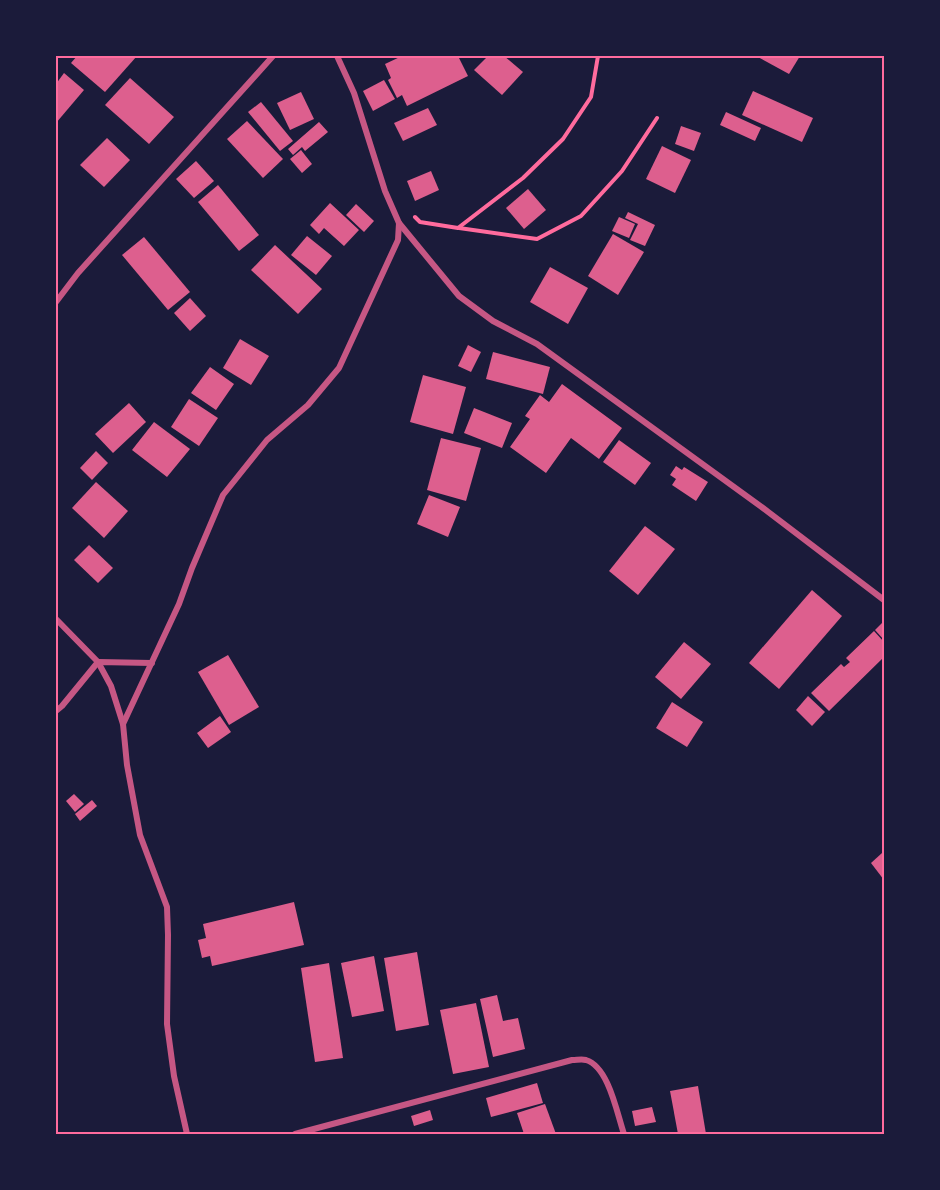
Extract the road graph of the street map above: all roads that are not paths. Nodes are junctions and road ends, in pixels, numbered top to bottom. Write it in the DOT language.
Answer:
graph roads {
  1 [pos="273,56"];
  2 [pos="337,56"];
  3 [pos="399,223"];
  4 [pos="56,302"];
  5 [pos="885,600"];
  6 [pos="56,619"];
  7 [pos="98,662"];
  8 [pos="153,663"];
  9 [pos="56,711"];
  10 [pos="123,724"];
  11 [pos="187,1134"];
  12 [pos="296,1134"];
  13 [pos="624,1134"];
  1 -- 4 [label="street"];
  2 -- 3 [label="street"];
  3 -- 5 [label="street"];
  3 -- 8 [label="street"];
  6 -- 7 [label="street"];
  7 -- 8 [label="street"];
  7 -- 9 [label="street"];
  7 -- 10 [label="street"];
  8 -- 10 [label="street"];
  10 -- 11 [label="street"];
  12 -- 13 [label="street"];
}
